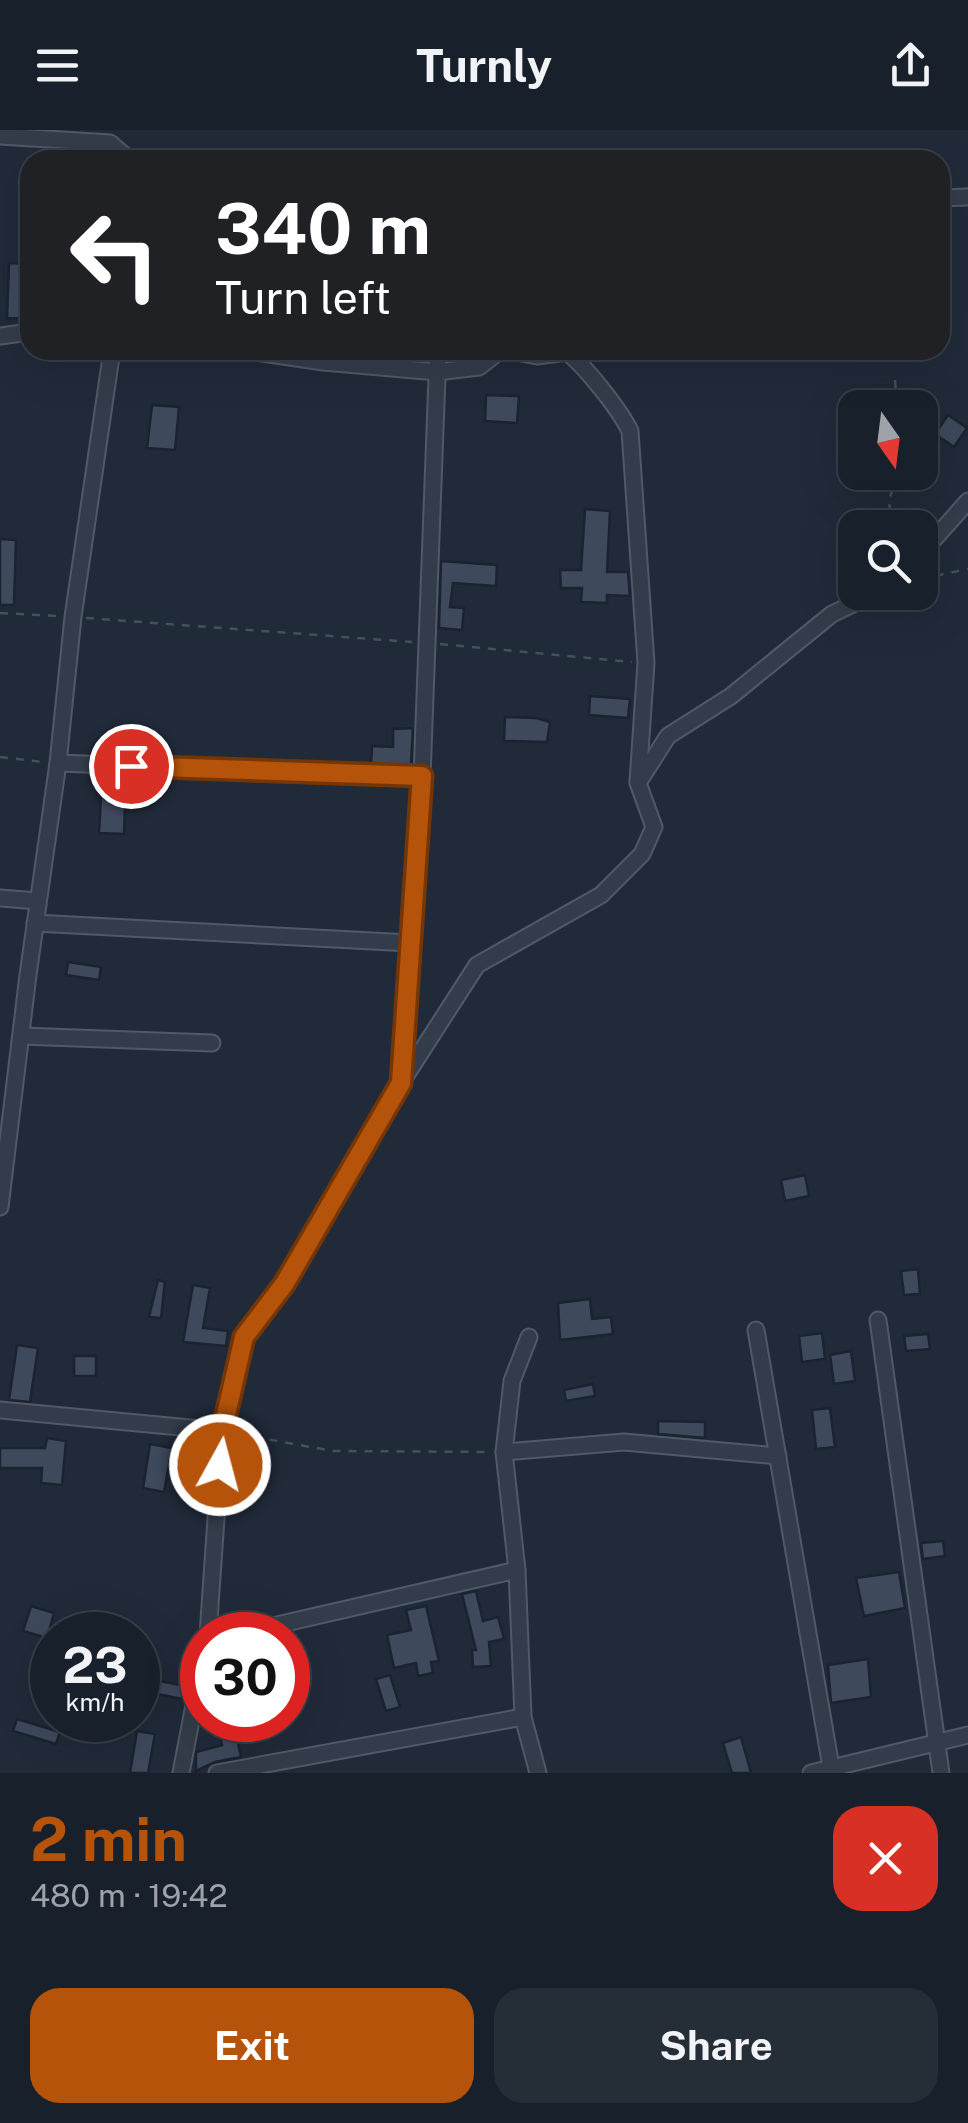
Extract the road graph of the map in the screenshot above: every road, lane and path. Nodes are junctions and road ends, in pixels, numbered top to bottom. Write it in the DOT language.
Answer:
graph roads {
  1 [pos="0,136"];
  2 [pos="118,150"];
  3 [pos="111,360"];
  4 [pos="310,360"];
  5 [pos="438,360"];
  6 [pos="487,360"];
  7 [pos="577,360"];
  8 [pos="437,372"];
  9 [pos="895,380"];
  10 [pos="895,390"];
  11 [pos="968,501"];
  12 [pos="938,535"];
  13 [pos="968,569"];
  14 [pos="938,575"];
  15 [pos="840,610"];
  16 [pos="0,613"];
  17 [pos="73,617"];
  18 [pos="427,643"];
  19 [pos="646,663"];
  20 [pos="0,758"];
  21 [pos="58,763"];
  22 [pos="422,776"];
  23 [pos="638,783"];
  24 [pos="0,898"];
  25 [pos="38,901"];
  26 [pos="36,923"];
  27 [pos="410,943"];
  28 [pos="20,1036"];
  29 [pos="212,1044"];
  30 [pos="401,1083"];
  31 [pos="0,1207"];
  32 [pos="878,1320"];
  33 [pos="756,1330"];
  34 [pos="530,1337"];
  35 [pos="0,1410"];
  36 [pos="222,1432"];
  37 [pos="504,1452"];
  38 [pos="778,1456"];
  39 [pos="517,1570"];
  40 [pos="210,1612"];
  41 [pos="310,1618"];
  42 [pos="523,1717"];
  43 [pos="968,1735"];
  44 [pos="187,1742"];
  45 [pos="937,1742"];
  46 [pos="831,1770"];
  47 [pos="181,1773"];
  48 [pos="217,1773"];
  49 [pos="538,1773"];
  50 [pos="810,1773"];
  51 [pos="941,1773"];
  1 -- 2 [label="street"];
  3 -- 17 [label="street"];
  4 -- 8 [label="street"];
  5 -- 8 [label="street"];
  6 -- 8 [label="street"];
  7 -- 19 [label="street"];
  8 -- 18 [label="street"];
  9 -- 10 [label="path"];
  11 -- 12 [label="street"];
  13 -- 14 [label="path"];
  15 -- 23 [label="street"];
  16 -- 17 [label="path"];
  17 -- 18 [label="path"];
  17 -- 21 [label="street"];
  18 -- 19 [label="path"];
  18 -- 22 [label="street"];
  19 -- 23 [label="street"];
  20 -- 21 [label="path"];
  21 -- 22 [label="street"];
  21 -- 25 [label="street"];
  22 -- 27 [label="street"];
  23 -- 30 [label="street"];
  24 -- 25 [label="street"];
  25 -- 26 [label="street"];
  26 -- 27 [label="street"];
  26 -- 28 [label="street"];
  27 -- 30 [label="street"];
  28 -- 29 [label="street"];
  28 -- 31 [label="street"];
  30 -- 36 [label="street"];
  32 -- 45 [label="street"];
  33 -- 38 [label="street"];
  34 -- 37 [label="street"];
  35 -- 36 [label="street"];
  36 -- 37 [label="path"];
  36 -- 40 [label="street"];
  37 -- 38 [label="street"];
  37 -- 39 [label="street"];
  38 -- 46 [label="street"];
  39 -- 41 [label="street"];
  39 -- 42 [label="street"];
  42 -- 48 [label="street"];
  42 -- 49 [label="street"];
  43 -- 45 [label="street"];
  44 -- 47 [label="street"];
  45 -- 46 [label="street"];
  45 -- 51 [label="street"];
  46 -- 50 [label="street"];
}
